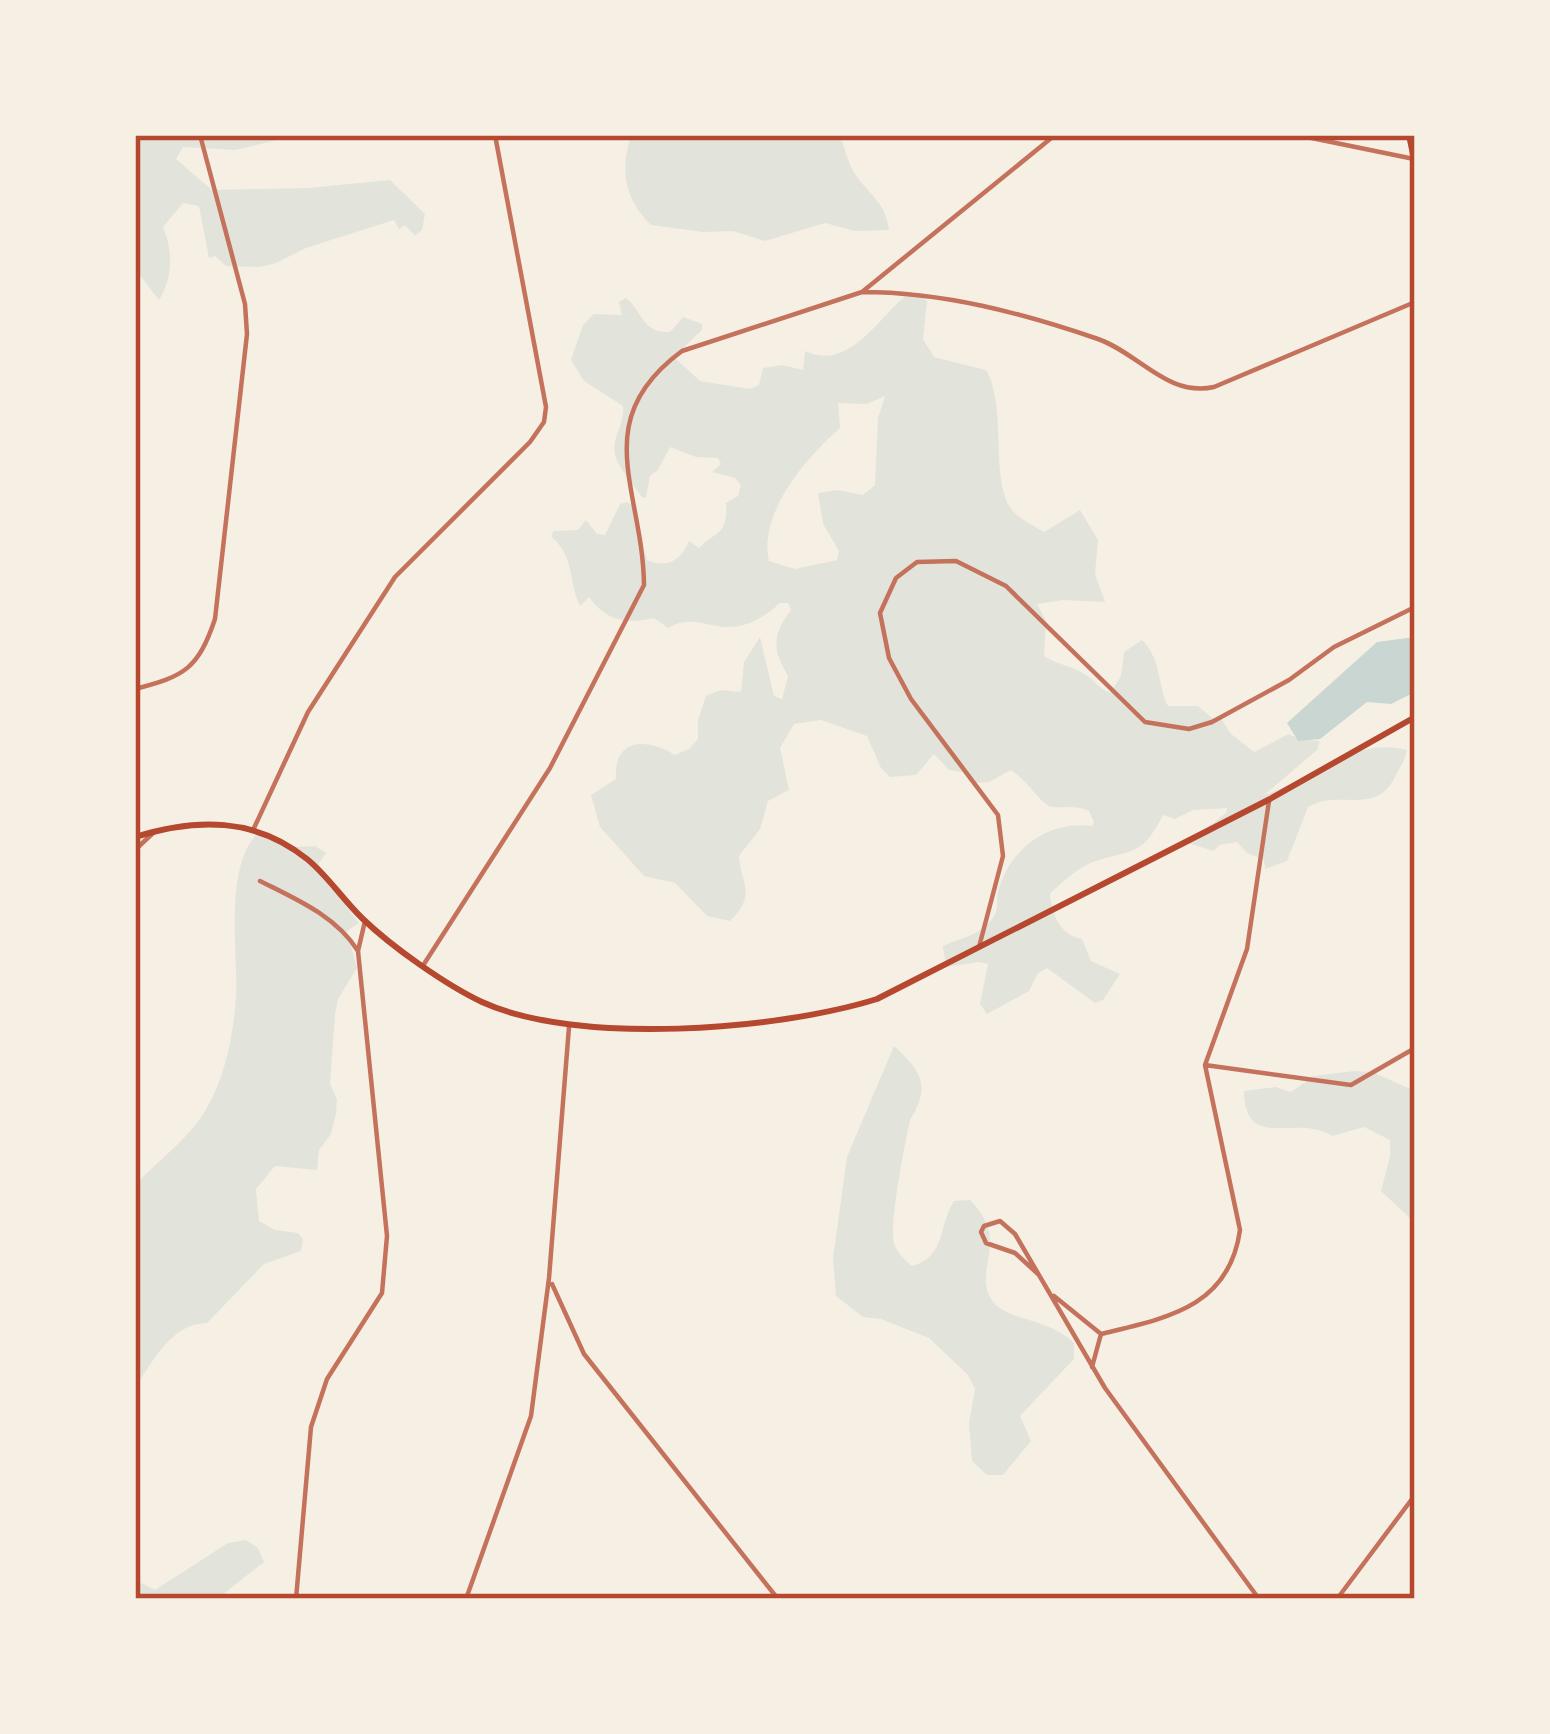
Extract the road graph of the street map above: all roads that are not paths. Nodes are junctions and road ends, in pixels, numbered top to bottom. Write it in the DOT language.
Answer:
graph roads {
  1 [pos="200,135"];
  2 [pos="496,135"];
  3 [pos="1054,135"];
  4 [pos="1298,135"];
  5 [pos="1409,135"];
  6 [pos="1415,162"];
  7 [pos="862,292"];
  8 [pos="1415,302"];
  9 [pos="1415,607"];
  10 [pos="135,689"];
  11 [pos="1415,717"];
  12 [pos="1270,799"];
  13 [pos="254,828"];
  14 [pos="156,831"];
  15 [pos="135,837"];
  16 [pos="135,850"];
  17 [pos="260,881"];
  18 [pos="365,921"];
  19 [pos="979,947"];
  20 [pos="358,951"];
  21 [pos="424,964"];
  22 [pos="569,1027"];
  23 [pos="1415,1048"];
  24 [pos="1205,1065"];
  25 [pos="1038,1274"];
  26 [pos="550,1278"];
  27 [pos="1048,1292"];
  28 [pos="1101,1334"];
  29 [pos="1092,1367"];
  30 [pos="1415,1495"];
  31 [pos="296,1599"];
  32 [pos="466,1599"];
  33 [pos="778,1599"];
  34 [pos="1259,1599"];
  35 [pos="1337,1599"];
  1 -- 10 [label="street"];
  2 -- 13 [label="street"];
  3 -- 7 [label="street"];
  4 -- 6 [label="street"];
  5 -- 6 [label="main road"];
  7 -- 8 [label="street"];
  7 -- 21 [label="street"];
  9 -- 19 [label="street"];
  11 -- 12 [label="main road"];
  12 -- 19 [label="main road"];
  12 -- 24 [label="street"];
  13 -- 14 [label="main road"];
  13 -- 18 [label="main road"];
  14 -- 15 [label="main road"];
  14 -- 16 [label="street"];
  17 -- 20 [label="street"];
  18 -- 20 [label="street"];
  18 -- 21 [label="main road"];
  19 -- 22 [label="main road"];
  20 -- 31 [label="street"];
  21 -- 22 [label="main road"];
  22 -- 26 [label="street"];
  23 -- 24 [label="street"];
  24 -- 28 [label="street"];
  25 -- 25 [label="street"];
  25 -- 27 [label="street"];
  26 -- 32 [label="street"];
  26 -- 33 [label="street"];
  27 -- 28 [label="street"];
  27 -- 29 [label="street"];
  28 -- 29 [label="street"];
  29 -- 34 [label="street"];
  30 -- 35 [label="street"];
}
